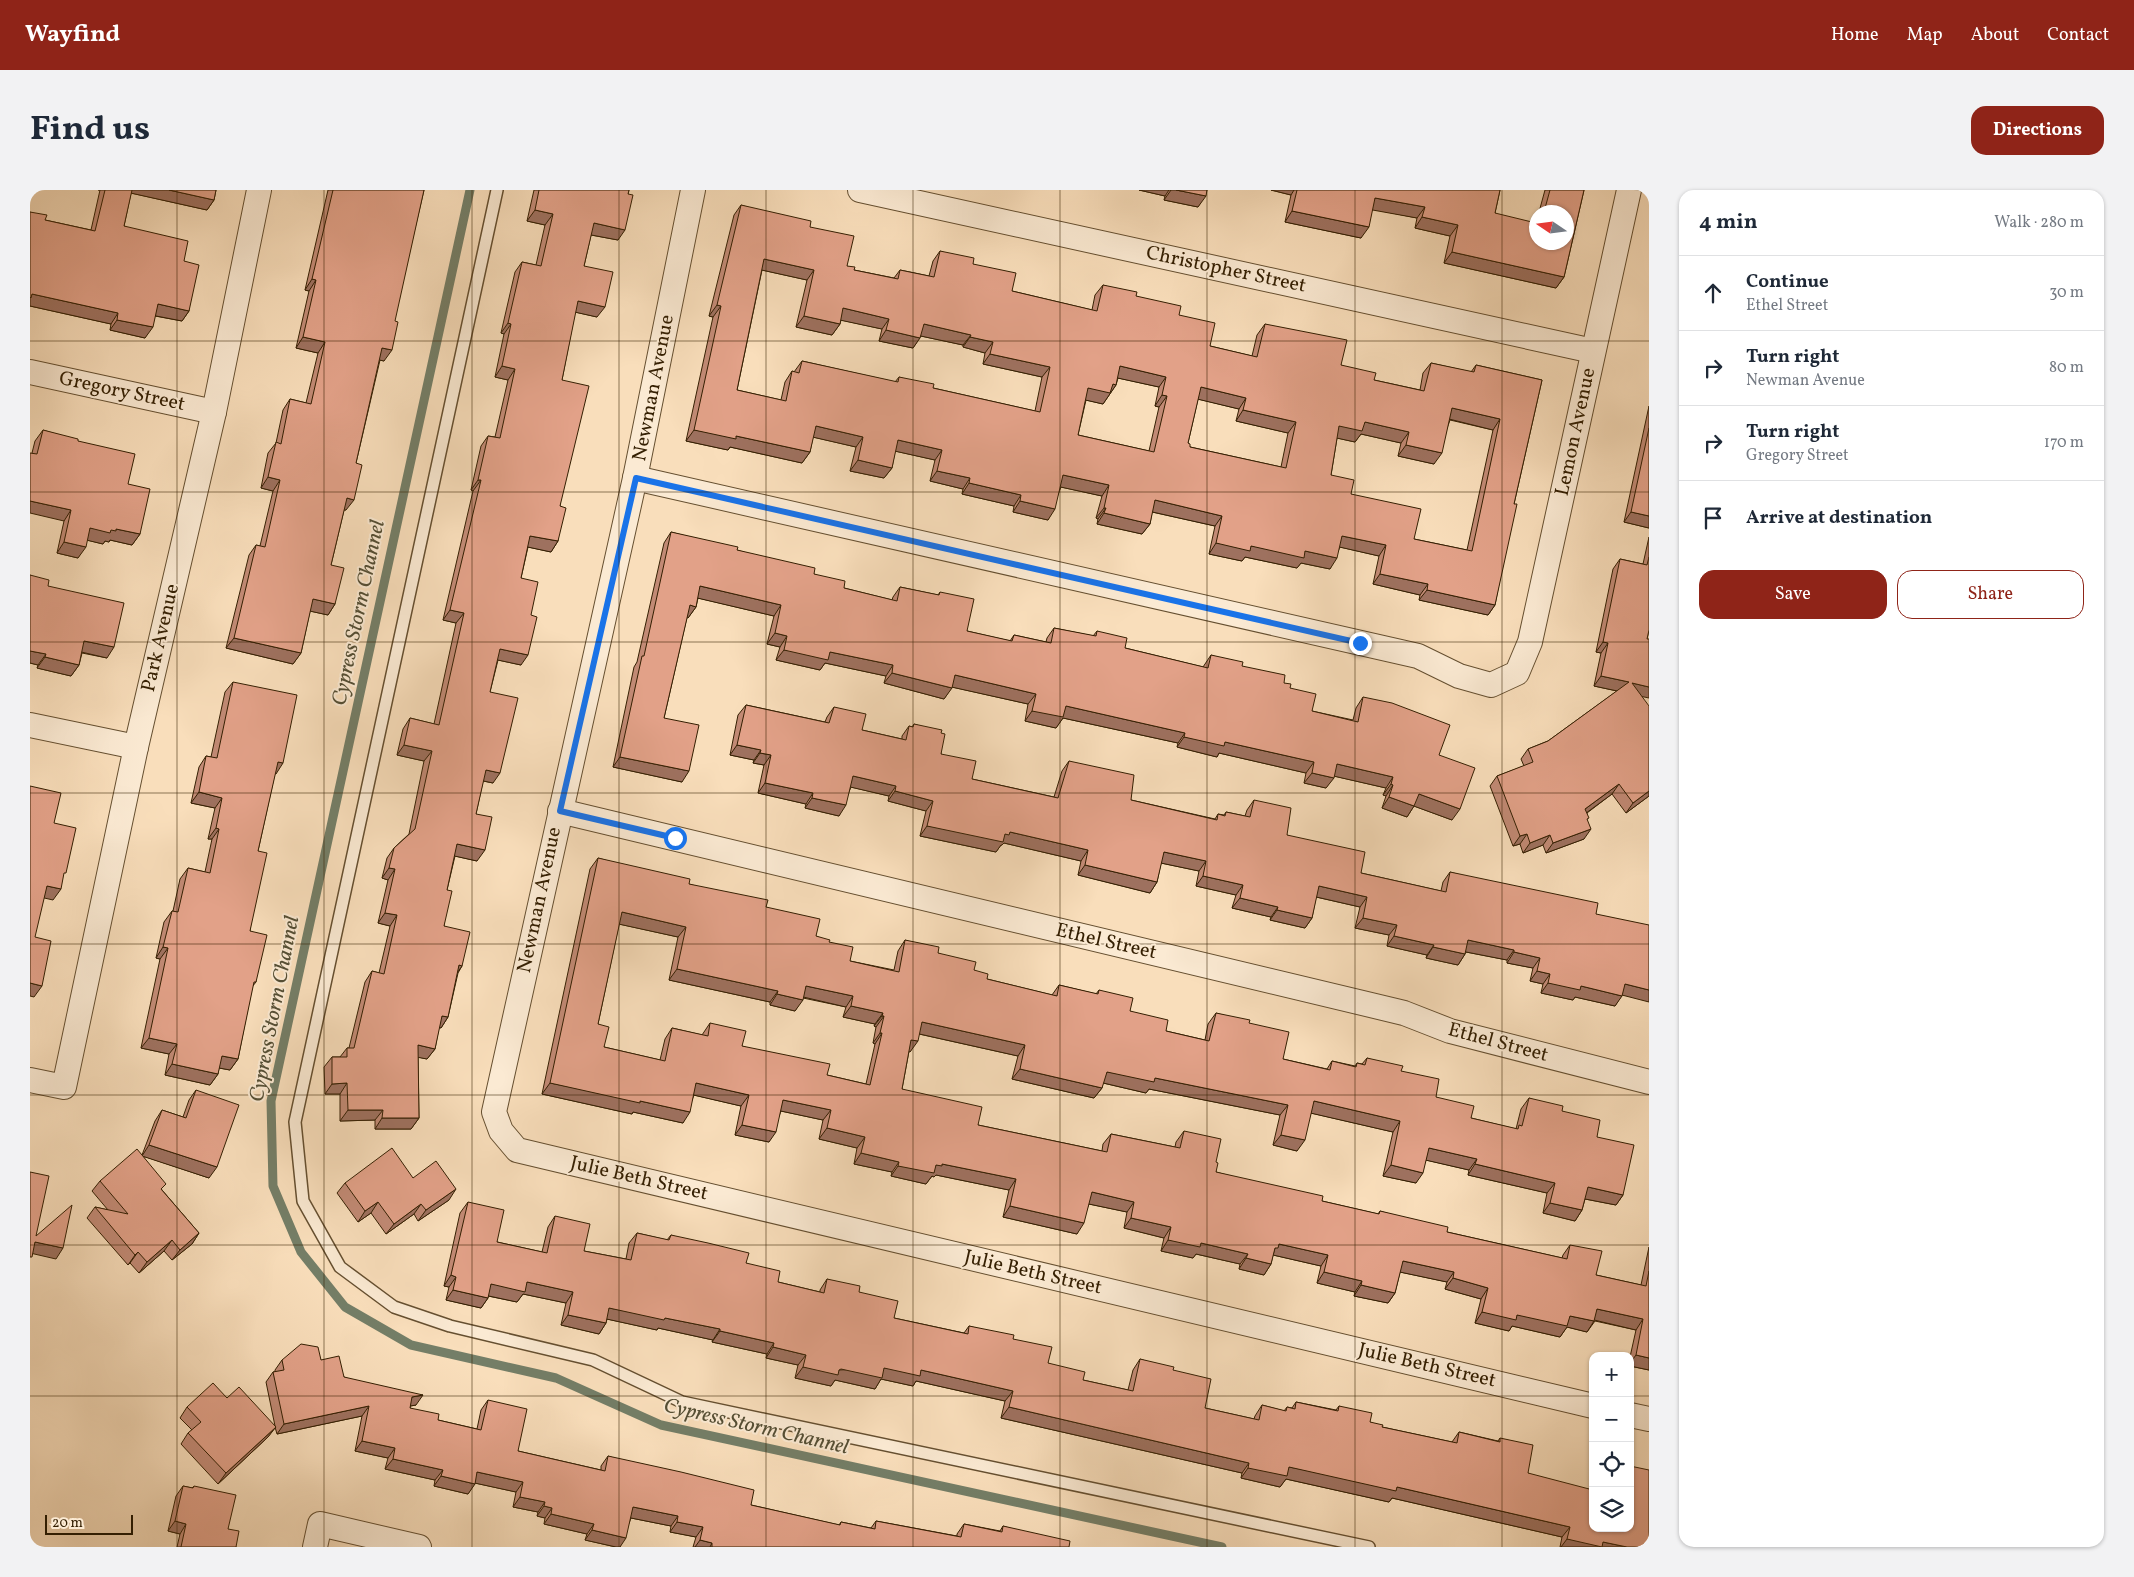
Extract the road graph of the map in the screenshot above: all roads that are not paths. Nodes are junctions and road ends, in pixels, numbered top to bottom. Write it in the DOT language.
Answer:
graph roads {
  1 [pos="259,190"];
  2 [pos="497,190"];
  3 [pos="693,190"];
  4 [pos="860,190"];
  5 [pos="1630,190"];
  6 [pos="1593,350"];
  7 [pos="30,372"];
  8 [pos="214,412"];
  9 [pos="636,478"];
  10 [pos="30,725"];
  11 [pos="136,748"];
  12 [pos="560,811"];
  13 [pos="30,1080"];
  14 [pos="1649,1082"];
  15 [pos="494,1112"];
  16 [pos="1589,1405"];
  17 [pos="1634,1416"];
  18 [pos="1649,1419"];
  19 [pos="315,1547"];
  20 [pos="419,1547"];
  21 [pos="1369,1547"];
  1 -- 8 [label="street, Park Avenue"];
  2 -- 21 [label="lane"];
  3 -- 9 [label="street, Newman Avenue"];
  4 -- 6 [label="street, Christopher Street"];
  5 -- 6 [label="street, Lemon Avenue"];
  6 -- 9 [label="street, Lemon Avenue"];
  7 -- 8 [label="street, Gregory Street"];
  8 -- 11 [label="street, Park Avenue"];
  9 -- 12 [label="street, Newman Avenue"];
  10 -- 11 [label="street"];
  11 -- 13 [label="street, Park Avenue"];
  12 -- 14 [label="street, Ethel Street"];
  12 -- 15 [label="street, Newman Avenue"];
  15 -- 16 [label="street, Julie Beth Street"];
  17 -- 18 [label="street"];
  19 -- 20 [label="street"];
}
